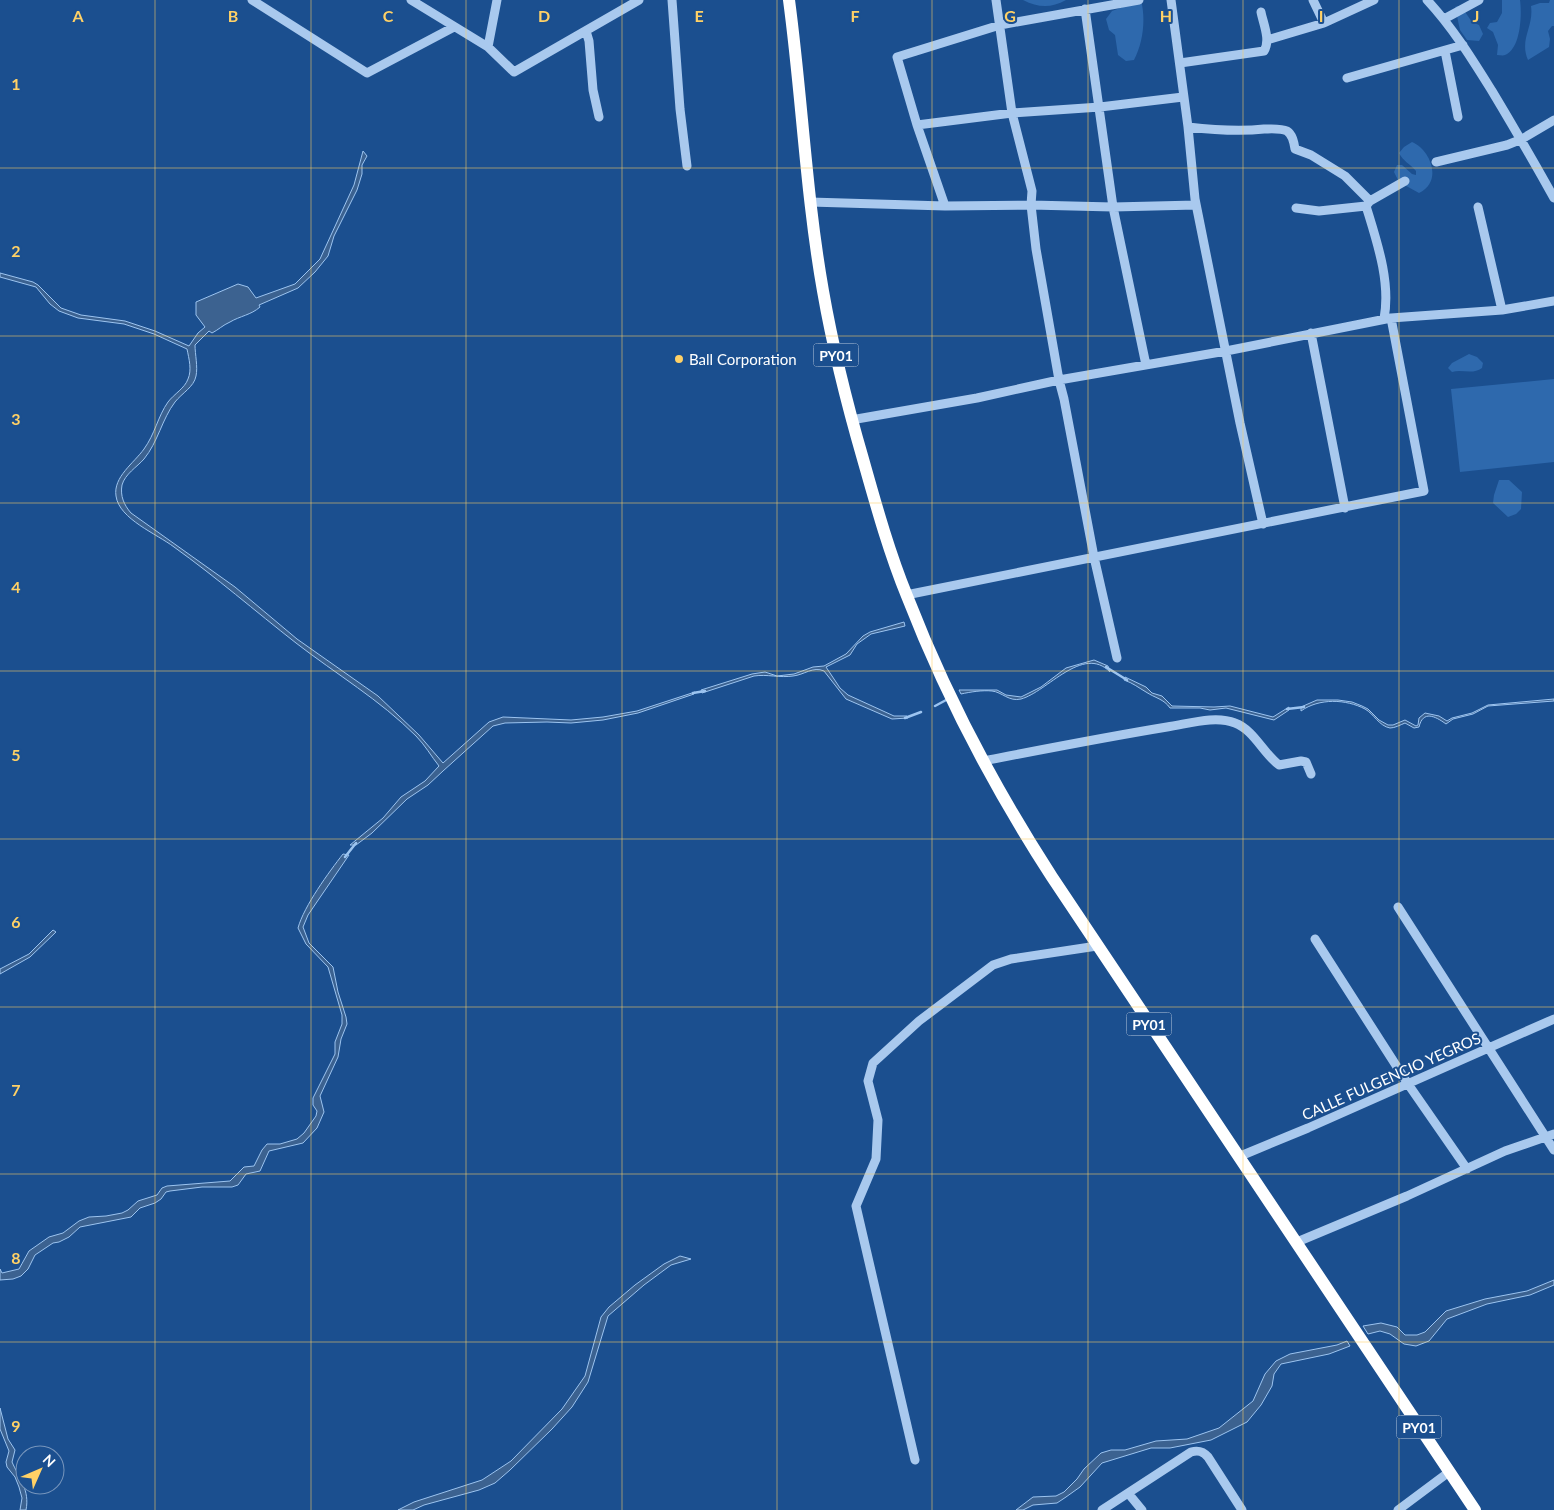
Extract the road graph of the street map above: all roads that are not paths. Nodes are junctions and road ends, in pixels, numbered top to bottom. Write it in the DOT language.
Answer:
graph roads {
  1 [pos="252,0"];
  2 [pos="411,0"];
  3 [pos="497,0"];
  4 [pos="639,0"];
  5 [pos="672,0"];
  6 [pos="789,0"];
  7 [pos="996,0"];
  8 [pos="1139,0"];
  9 [pos="1171,0"];
  10 [pos="1312,0"];
  11 [pos="1374,0"];
  12 [pos="1426,0"];
  13 [pos="1479,0"];
  14 [pos="1085,9"];
  15 [pos="1261,12"];
  16 [pos="1444,19"];
  17 [pos="1324,23"];
  18 [pos="1000,25"];
  19 [pos="454,27"];
  20 [pos="586,32"];
  21 [pos="1267,40"];
  22 [pos="1463,45"];
  23 [pos="488,47"];
  24 [pos="1445,51"];
  25 [pos="1180,63"];
  26 [pos="1347,78"];
  27 [pos="1183,97"];
  28 [pos="1100,107"];
  29 [pos="1012,113"];
  30 [pos="599,117"];
  31 [pos="1458,117"];
  32 [pos="1554,120"];
  33 [pos="917,125"];
  34 [pos="1188,127"];
  35 [pos="1522,139"];
  36 [pos="1436,162"];
  37 [pos="687,166"];
  38 [pos="1405,181"];
  39 [pos="1554,198"];
  40 [pos="810,202"];
  41 [pos="1031,204"];
  42 [pos="1368,204"];
  43 [pos="1196,205"];
  44 [pos="945,206"];
  45 [pos="1113,207"];
  46 [pos="1478,207"];
  47 [pos="1296,208"];
  48 [pos="1554,301"];
  49 [pos="1502,310"];
  50 [pos="1387,319"];
  51 [pos="1310,333"];
  52 [pos="1226,351"];
  53 [pos="1146,365"];
  54 [pos="1059,380"];
  55 [pos="851,420"];
  56 [pos="1345,508"];
  57 [pos="1263,524"];
  58 [pos="1094,557"];
  59 [pos="906,595"];
  60 [pos="1118,658"];
  61 [pos="983,761"];
  62 [pos="1310,774"];
  63 [pos="1398,907"];
  64 [pos="1315,939"];
  65 [pos="1097,946"];
  66 [pos="1554,1019"];
  67 [pos="1489,1047"];
  68 [pos="1408,1084"];
  69 [pos="1550,1135"];
  70 [pos="1554,1150"];
  71 [pos="1238,1157"];
  72 [pos="1466,1169"];
  73 [pos="1297,1242"];
  74 [pos="915,1460"];
  75 [pos="1449,1472"];
  76 [pos="1128,1493"];
  77 [pos="1102,1510"];
  78 [pos="1142,1510"];
  79 [pos="1242,1510"];
  80 [pos="1398,1510"];
  81 [pos="1475,1510"];
  1 -- 19 [label="street"];
  2 -- 19 [label="street"];
  3 -- 23 [label="street"];
  4 -- 20 [label="street"];
  5 -- 37 [label="street"];
  6 -- 40 [label="highway, PY01"];
  7 -- 18 [label="street"];
  8 -- 14 [label="street"];
  9 -- 25 [label="street"];
  10 -- 17 [label="street"];
  11 -- 17 [label="street"];
  12 -- 16 [label="street"];
  13 -- 16 [label="street"];
  14 -- 18 [label="street"];
  14 -- 28 [label="street"];
  15 -- 21 [label="street"];
  16 -- 22 [label="street"];
  17 -- 21 [label="street"];
  18 -- 29 [label="street"];
  18 -- 33 [label="street"];
  19 -- 23 [label="street"];
  20 -- 23 [label="street"];
  20 -- 30 [label="street"];
  21 -- 25 [label="street"];
  22 -- 24 [label="street"];
  22 -- 35 [label="street"];
  24 -- 26 [label="street"];
  24 -- 31 [label="street"];
  25 -- 27 [label="street"];
  27 -- 28 [label="street"];
  27 -- 34 [label="street"];
  28 -- 29 [label="street"];
  28 -- 45 [label="street"];
  29 -- 33 [label="street"];
  29 -- 41 [label="street"];
  32 -- 35 [label="street"];
  33 -- 44 [label="street"];
  34 -- 42 [label="street"];
  34 -- 43 [label="street"];
  35 -- 36 [label="street"];
  35 -- 39 [label="street"];
  38 -- 42 [label="street"];
  40 -- 44 [label="street"];
  40 -- 55 [label="highway, PY01"];
  41 -- 44 [label="street"];
  41 -- 45 [label="street"];
  41 -- 54 [label="street"];
  42 -- 47 [label="street"];
  42 -- 50 [label="street"];
  43 -- 45 [label="street"];
  43 -- 52 [label="street"];
  45 -- 53 [label="street"];
  46 -- 49 [label="street"];
  48 -- 49 [label="street"];
  49 -- 50 [label="street"];
  50 -- 51 [label="street"];
  50 -- 56 [label="street"];
  51 -- 52 [label="street"];
  51 -- 56 [label="street"];
  52 -- 53 [label="street"];
  52 -- 57 [label="street"];
  53 -- 54 [label="street"];
  54 -- 55 [label="street"];
  54 -- 58 [label="street"];
  55 -- 59 [label="highway, PY01"];
  56 -- 57 [label="street"];
  57 -- 58 [label="street"];
  58 -- 59 [label="street"];
  58 -- 60 [label="street"];
  59 -- 61 [label="highway, PY01"];
  61 -- 62 [label="street"];
  61 -- 65 [label="highway, PY01"];
  63 -- 67 [label="street"];
  64 -- 68 [label="street"];
  65 -- 71 [label="highway, PY01"];
  65 -- 74 [label="street"];
  66 -- 67 [label="street, CALLE FULGENCIO YEGROS"];
  67 -- 68 [label="street, CALLE FULGENCIO YEGROS"];
  67 -- 69 [label="street"];
  68 -- 71 [label="street, CALLE FULGENCIO YEGROS"];
  68 -- 72 [label="street"];
  69 -- 70 [label="street"];
  69 -- 72 [label="street"];
  71 -- 73 [label="highway, PY01"];
  72 -- 73 [label="street"];
  73 -- 75 [label="highway, PY01"];
  75 -- 80 [label="street"];
  75 -- 81 [label="highway, PY01"];
  76 -- 77 [label="street"];
  76 -- 78 [label="street"];
  76 -- 79 [label="street"];
}
